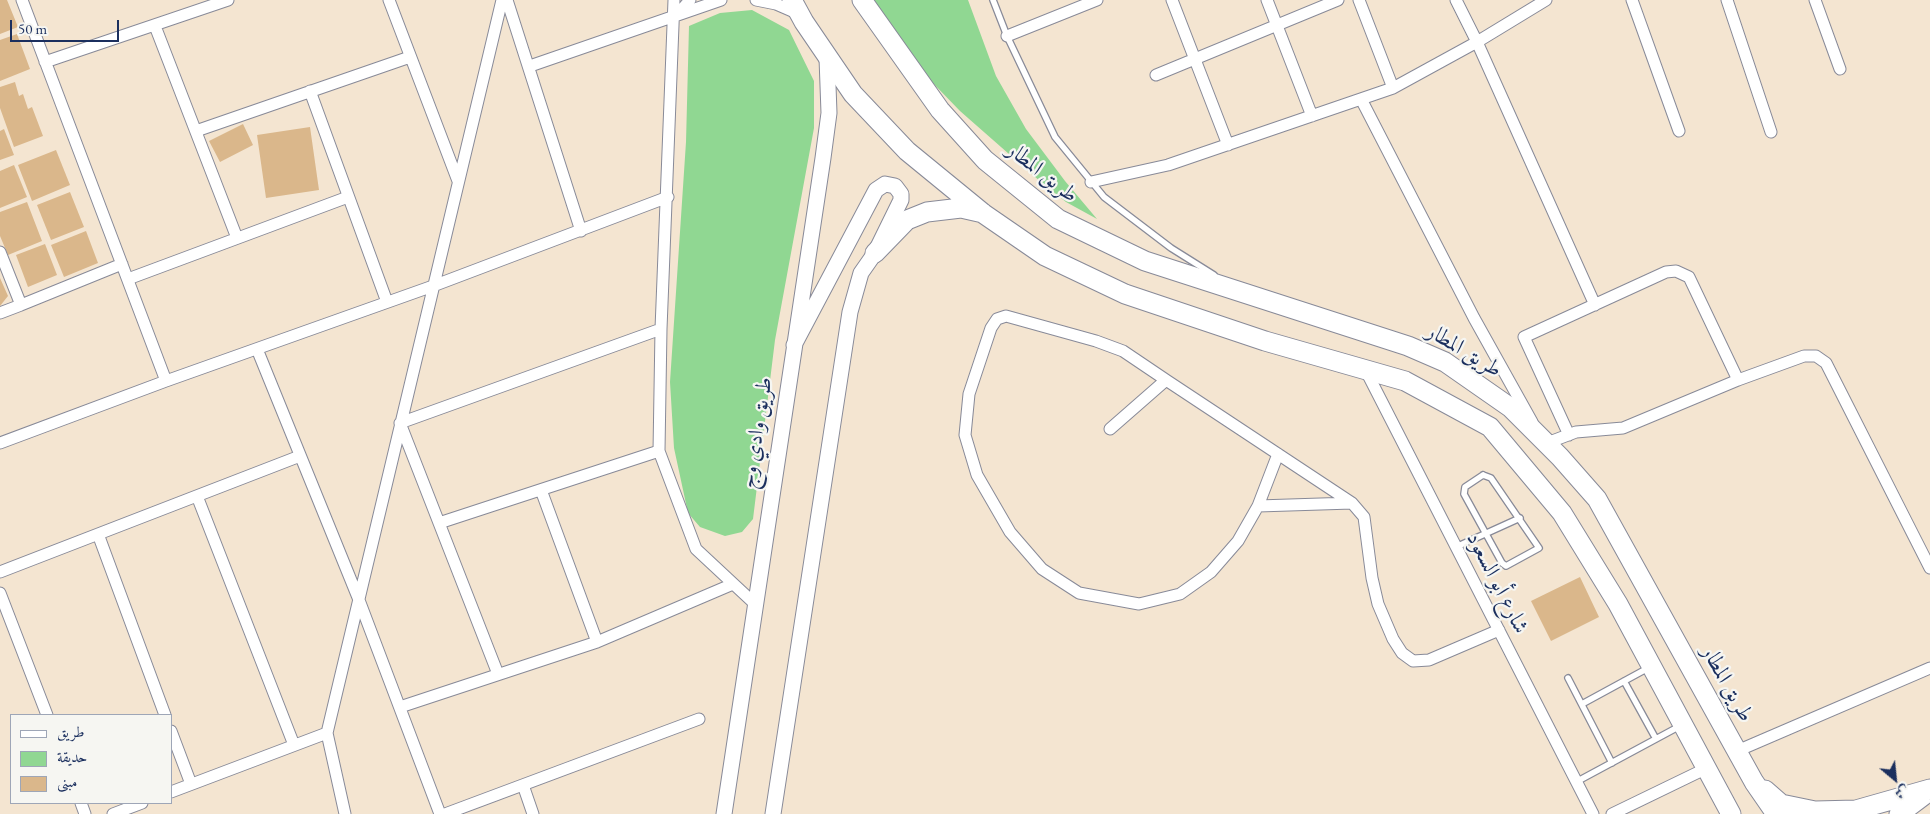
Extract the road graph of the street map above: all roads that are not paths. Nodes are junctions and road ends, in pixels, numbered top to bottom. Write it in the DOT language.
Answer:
graph roads {
  1 [pos="22,0"];
  2 [pos="228,0"];
  3 [pos="389,0"];
  4 [pos="502,0"];
  5 [pos="507,0"];
  6 [pos="674,0"];
  7 [pos="690,0"];
  8 [pos="721,0"];
  9 [pos="756,0"];
  10 [pos="862,0"];
  11 [pos="993,0"];
  12 [pos="1097,0"];
  13 [pos="1172,0"];
  14 [pos="1267,0"];
  15 [pos="1338,0"];
  16 [pos="1359,0"];
  17 [pos="1456,0"];
  18 [pos="1546,0"];
  19 [pos="1632,0"];
  20 [pos="1727,0"];
  21 [pos="1815,0"];
  22 [pos="1079,3"];
  23 [pos="796,7"];
  24 [pos="674,17"];
  25 [pos="1277,25"];
  26 [pos="155,26"];
  27 [pos="1007,36"];
  28 [pos="1477,42"];
  29 [pos="410,57"];
  30 [pos="827,58"];
  31 [pos="1195,58"];
  32 [pos="45,62"];
  33 [pos="530,66"];
  34 [pos="1840,69"];
  35 [pos="1156,74"];
  36 [pos="1393,88"];
  37 [pos="310,91"];
  38 [pos="1361,99"];
  39 [pos="1312,116"];
  40 [pos="196,131"];
  41 [pos="1679,131"];
  42 [pos="1772,132"];
  43 [pos="1228,145"];
  44 [pos="458,181"];
  45 [pos="1091,182"];
  46 [pos="348,197"];
  47 [pos="668,197"];
  48 [pos="984,214"];
  49 [pos="581,231"];
  50 [pos="237,238"];
  51 [pos="0,252"];
  52 [pos="875,253"];
  53 [pos="122,264"];
  54 [pos="128,279"];
  55 [pos="433,286"];
  56 [pos="1235,288"];
  57 [pos="387,302"];
  58 [pos="20,305"];
  59 [pos="1595,305"];
  60 [pos="0,312"];
  61 [pos="661,329"];
  62 [pos="794,345"];
  63 [pos="256,349"];
  64 [pos="1366,369"];
  65 [pos="1166,380"];
  66 [pos="1738,380"];
  67 [pos="166,381"];
  68 [pos="400,423"];
  69 [pos="1110,429"];
  70 [pos="1569,435"];
  71 [pos="1544,440"];
  72 [pos="0,443"];
  73 [pos="660,451"];
  74 [pos="1278,454"];
  75 [pos="300,456"];
  76 [pos="541,490"];
  77 [pos="197,496"];
  78 [pos="1352,503"];
  79 [pos="1258,506"];
  80 [pos="1520,518"];
  81 [pos="439,523"];
  82 [pos="98,534"];
  83 [pos="1486,534"];
  84 [pos="1456,547"];
  85 [pos="1930,568"];
  86 [pos="0,572"];
  87 [pos="734,584"];
  88 [pos="0,593"];
  89 [pos="359,600"];
  90 [pos="754,604"];
  91 [pos="1499,630"];
  92 [pos="597,642"];
  93 [pos="1651,666"];
  94 [pos="1930,668"];
  95 [pos="498,674"];
  96 [pos="1568,678"];
  97 [pos="1624,681"];
  98 [pos="1582,704"];
  99 [pos="400,707"];
  100 [pos="47,714"];
  101 [pos="165,714"];
  102 [pos="699,719"];
  103 [pos="1682,725"];
  104 [pos="327,733"];
  105 [pos="172,735"];
  106 [pos="1656,739"];
  107 [pos="294,745"];
  108 [pos="1737,751"];
  109 [pos="1612,763"];
  110 [pos="1707,768"];
  111 [pos="1576,782"];
  112 [pos="1754,782"];
  113 [pos="191,784"];
  114 [pos="522,785"];
  115 [pos="1930,790"];
  116 [pos="172,792"];
  117 [pos="139,804"];
  118 [pos="1730,809"];
  119 [pos="460,811"];
  120 [pos="112,814"];
  121 [pos="344,814"];
  122 [pos="440,814"];
  123 [pos="445,814"];
  124 [pos="533,814"];
  125 [pos="724,814"];
  126 [pos="773,814"];
  127 [pos="1593,814"];
  128 [pos="1612,814"];
  129 [pos="1768,814"];
  130 [pos="1776,814"];
  131 [pos="1898,814"];
  1 -- 32 [label="street"];
  2 -- 26 [label="street"];
  3 -- 29 [label="street"];
  4 -- 44 [label="street"];
  5 -- 33 [label="street"];
  6 -- 24 [label="street"];
  7 -- 24 [label="street"];
  8 -- 24 [label="street"];
  9 -- 23 [label="street"];
  10 -- 56 [label="main road, طريق المطار"];
  11 -- 27 [label="lane"];
  12 -- 22 [label="street"];
  13 -- 31 [label="street"];
  14 -- 25 [label="street"];
  15 -- 25 [label="street"];
  16 -- 36 [label="street"];
  17 -- 28 [label="street"];
  18 -- 28 [label="street"];
  19 -- 41 [label="street"];
  20 -- 42 [label="street"];
  21 -- 34 [label="street"];
  22 -- 27 [label="street"];
  23 -- 30 [label="main road"];
  24 -- 33 [label="street"];
  24 -- 47 [label="street"];
  25 -- 31 [label="street"];
  25 -- 39 [label="street"];
  26 -- 32 [label="street"];
  26 -- 40 [label="street"];
  27 -- 45 [label="lane"];
  28 -- 36 [label="street"];
  28 -- 59 [label="street"];
  29 -- 37 [label="street"];
  29 -- 44 [label="street"];
  30 -- 48 [label="main road"];
  30 -- 62 [label="street, طريق وادي وج"];
  31 -- 35 [label="street"];
  31 -- 43 [label="street"];
  32 -- 53 [label="street"];
  33 -- 49 [label="street"];
  36 -- 38 [label="street"];
  37 -- 40 [label="street"];
  37 -- 46 [label="street"];
  38 -- 39 [label="street"];
  38 -- 71 [label="street"];
  39 -- 43 [label="street"];
  40 -- 50 [label="street"];
  43 -- 45 [label="street"];
  44 -- 55 [label="street"];
  45 -- 56 [label="lane"];
  46 -- 50 [label="street"];
  46 -- 57 [label="street"];
  47 -- 49 [label="street"];
  47 -- 61 [label="street"];
  48 -- 52 [label="main road"];
  48 -- 64 [label="main road"];
  49 -- 55 [label="street"];
  50 -- 54 [label="street"];
  51 -- 58 [label="street"];
  52 -- 62 [label="street"];
  52 -- 126 [label="street"];
  53 -- 54 [label="street"];
  53 -- 58 [label="street"];
  54 -- 67 [label="street"];
  55 -- 57 [label="street"];
  55 -- 68 [label="street"];
  56 -- 71 [label="main road, طريق المطار"];
  57 -- 63 [label="street"];
  58 -- 60 [label="street"];
  59 -- 66 [label="street"];
  59 -- 70 [label="street"];
  61 -- 68 [label="street"];
  61 -- 73 [label="street"];
  62 -- 90 [label="street, طريق وادي وج"];
  63 -- 67 [label="street"];
  63 -- 75 [label="street"];
  64 -- 84 [label="street, شارع أبو السعود"];
  64 -- 93 [label="main road"];
  65 -- 69 [label="street"];
  65 -- 74 [label="street"];
  65 -- 79 [label="street"];
  66 -- 70 [label="street"];
  66 -- 85 [label="street"];
  67 -- 72 [label="street"];
  68 -- 81 [label="street"];
  68 -- 89 [label="street"];
  70 -- 71 [label="street"];
  71 -- 108 [label="main road, طريق المطار"];
  73 -- 76 [label="street"];
  73 -- 87 [label="street"];
  74 -- 78 [label="street"];
  74 -- 79 [label="street"];
  75 -- 77 [label="street"];
  75 -- 89 [label="street"];
  76 -- 81 [label="street"];
  76 -- 92 [label="street"];
  77 -- 82 [label="street"];
  77 -- 107 [label="street"];
  78 -- 79 [label="street"];
  78 -- 91 [label="street"];
  80 -- 83 [label="lane"];
  80 -- 83 [label="lane"];
  80 -- 83 [label="lane"];
  81 -- 95 [label="street"];
  82 -- 86 [label="street"];
  82 -- 101 [label="street"];
  83 -- 84 [label="lane"];
  84 -- 91 [label="street, شارع أبو السعود"];
  87 -- 90 [label="street"];
  87 -- 92 [label="street"];
  88 -- 100 [label="street"];
  89 -- 99 [label="street"];
  89 -- 104 [label="street"];
  90 -- 125 [label="street, طريق وادي وج"];
  91 -- 111 [label="street, شارع أبو السعود"];
  92 -- 95 [label="street"];
  93 -- 97 [label="lane"];
  93 -- 103 [label="main road"];
  94 -- 108 [label="street"];
  95 -- 99 [label="street"];
  96 -- 98 [label="lane"];
  97 -- 98 [label="lane"];
  97 -- 106 [label="lane"];
  98 -- 109 [label="lane"];
  99 -- 122 [label="street"];
  102 -- 114 [label="street"];
  103 -- 106 [label="lane"];
  103 -- 110 [label="main road"];
  104 -- 107 [label="street"];
  104 -- 121 [label="street"];
  105 -- 113 [label="street"];
  106 -- 109 [label="lane"];
  107 -- 113 [label="street"];
  108 -- 112 [label="main road, طريق المطار"];
  109 -- 111 [label="lane"];
  110 -- 118 [label="main road"];
  110 -- 128 [label="street"];
  111 -- 127 [label="street, شارع أبو السعود"];
  112 -- 115 [label="main road"];
  112 -- 129 [label="main road, طريق المطار"];
  112 -- 130 [label="main road, طريق المطار"];
  113 -- 116 [label="street"];
  114 -- 119 [label="street"];
  114 -- 124 [label="street"];
  115 -- 131 [label="main road"];
  117 -- 120 [label="street"];
  119 -- 123 [label="street"];
}
